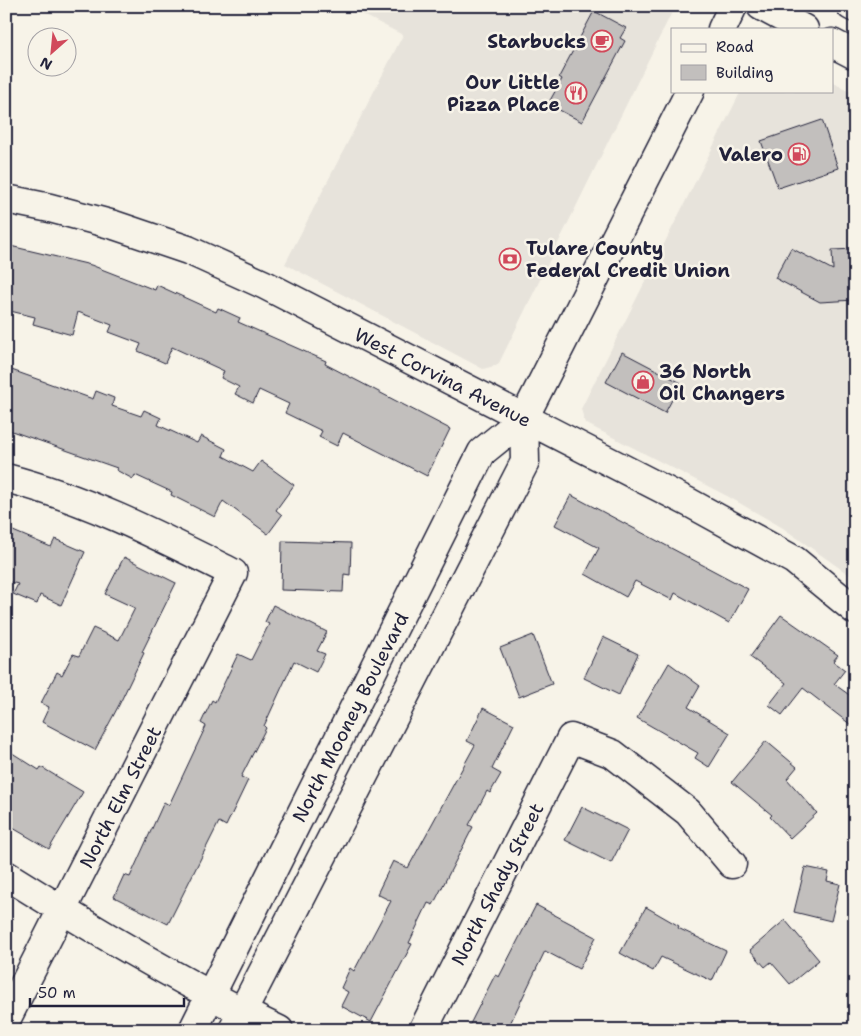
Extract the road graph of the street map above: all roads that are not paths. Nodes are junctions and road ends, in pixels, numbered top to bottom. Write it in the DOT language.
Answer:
graph roads {
  1 [pos="733,6"];
  2 [pos="761,6"];
  3 [pos="851,6"];
  4 [pos="855,8"];
  5 [pos="722,28"];
  6 [pos="802,28"];
  7 [pos="834,44"];
  8 [pos="855,55"];
  9 [pos="689,92"];
  10 [pos="6,199"];
  11 [pos="524,418"];
  12 [pos="6,478"];
  13 [pos="855,610"];
  14 [pos="732,864"];
  15 [pos="6,875"];
  16 [pos="63,911"];
  17 [pos="210,996"];
  18 [pos="6,1020"];
  19 [pos="237,1021"];
  20 [pos="193,1030"];
  21 [pos="279,1030"];
  22 [pos="422,1030"];
  1 -- 5 [label="street"];
  2 -- 6 [label="street"];
  3 -- 4 [label="street"];
  7 -- 8 [label="street"];
  9 -- 11 [label="street, North Mooney Boulevard"];
  10 -- 11 [label="street, West Corvina Avenue"];
  11 -- 13 [label="street, West Corvina Avenue"];
  11 -- 17 [label="street, North Mooney Boulevard"];
  11 -- 19 [label="street, North Mooney Boulevard"];
  12 -- 16 [label="street, North Elm Street"];
  14 -- 22 [label="street, North Shady Street"];
  15 -- 16 [label="street"];
  16 -- 17 [label="street"];
  16 -- 18 [label="street, North Elm Street"];
  17 -- 19 [label="street"];
  17 -- 20 [label="street, North Mooney Boulevard"];
  19 -- 21 [label="street"];
}
